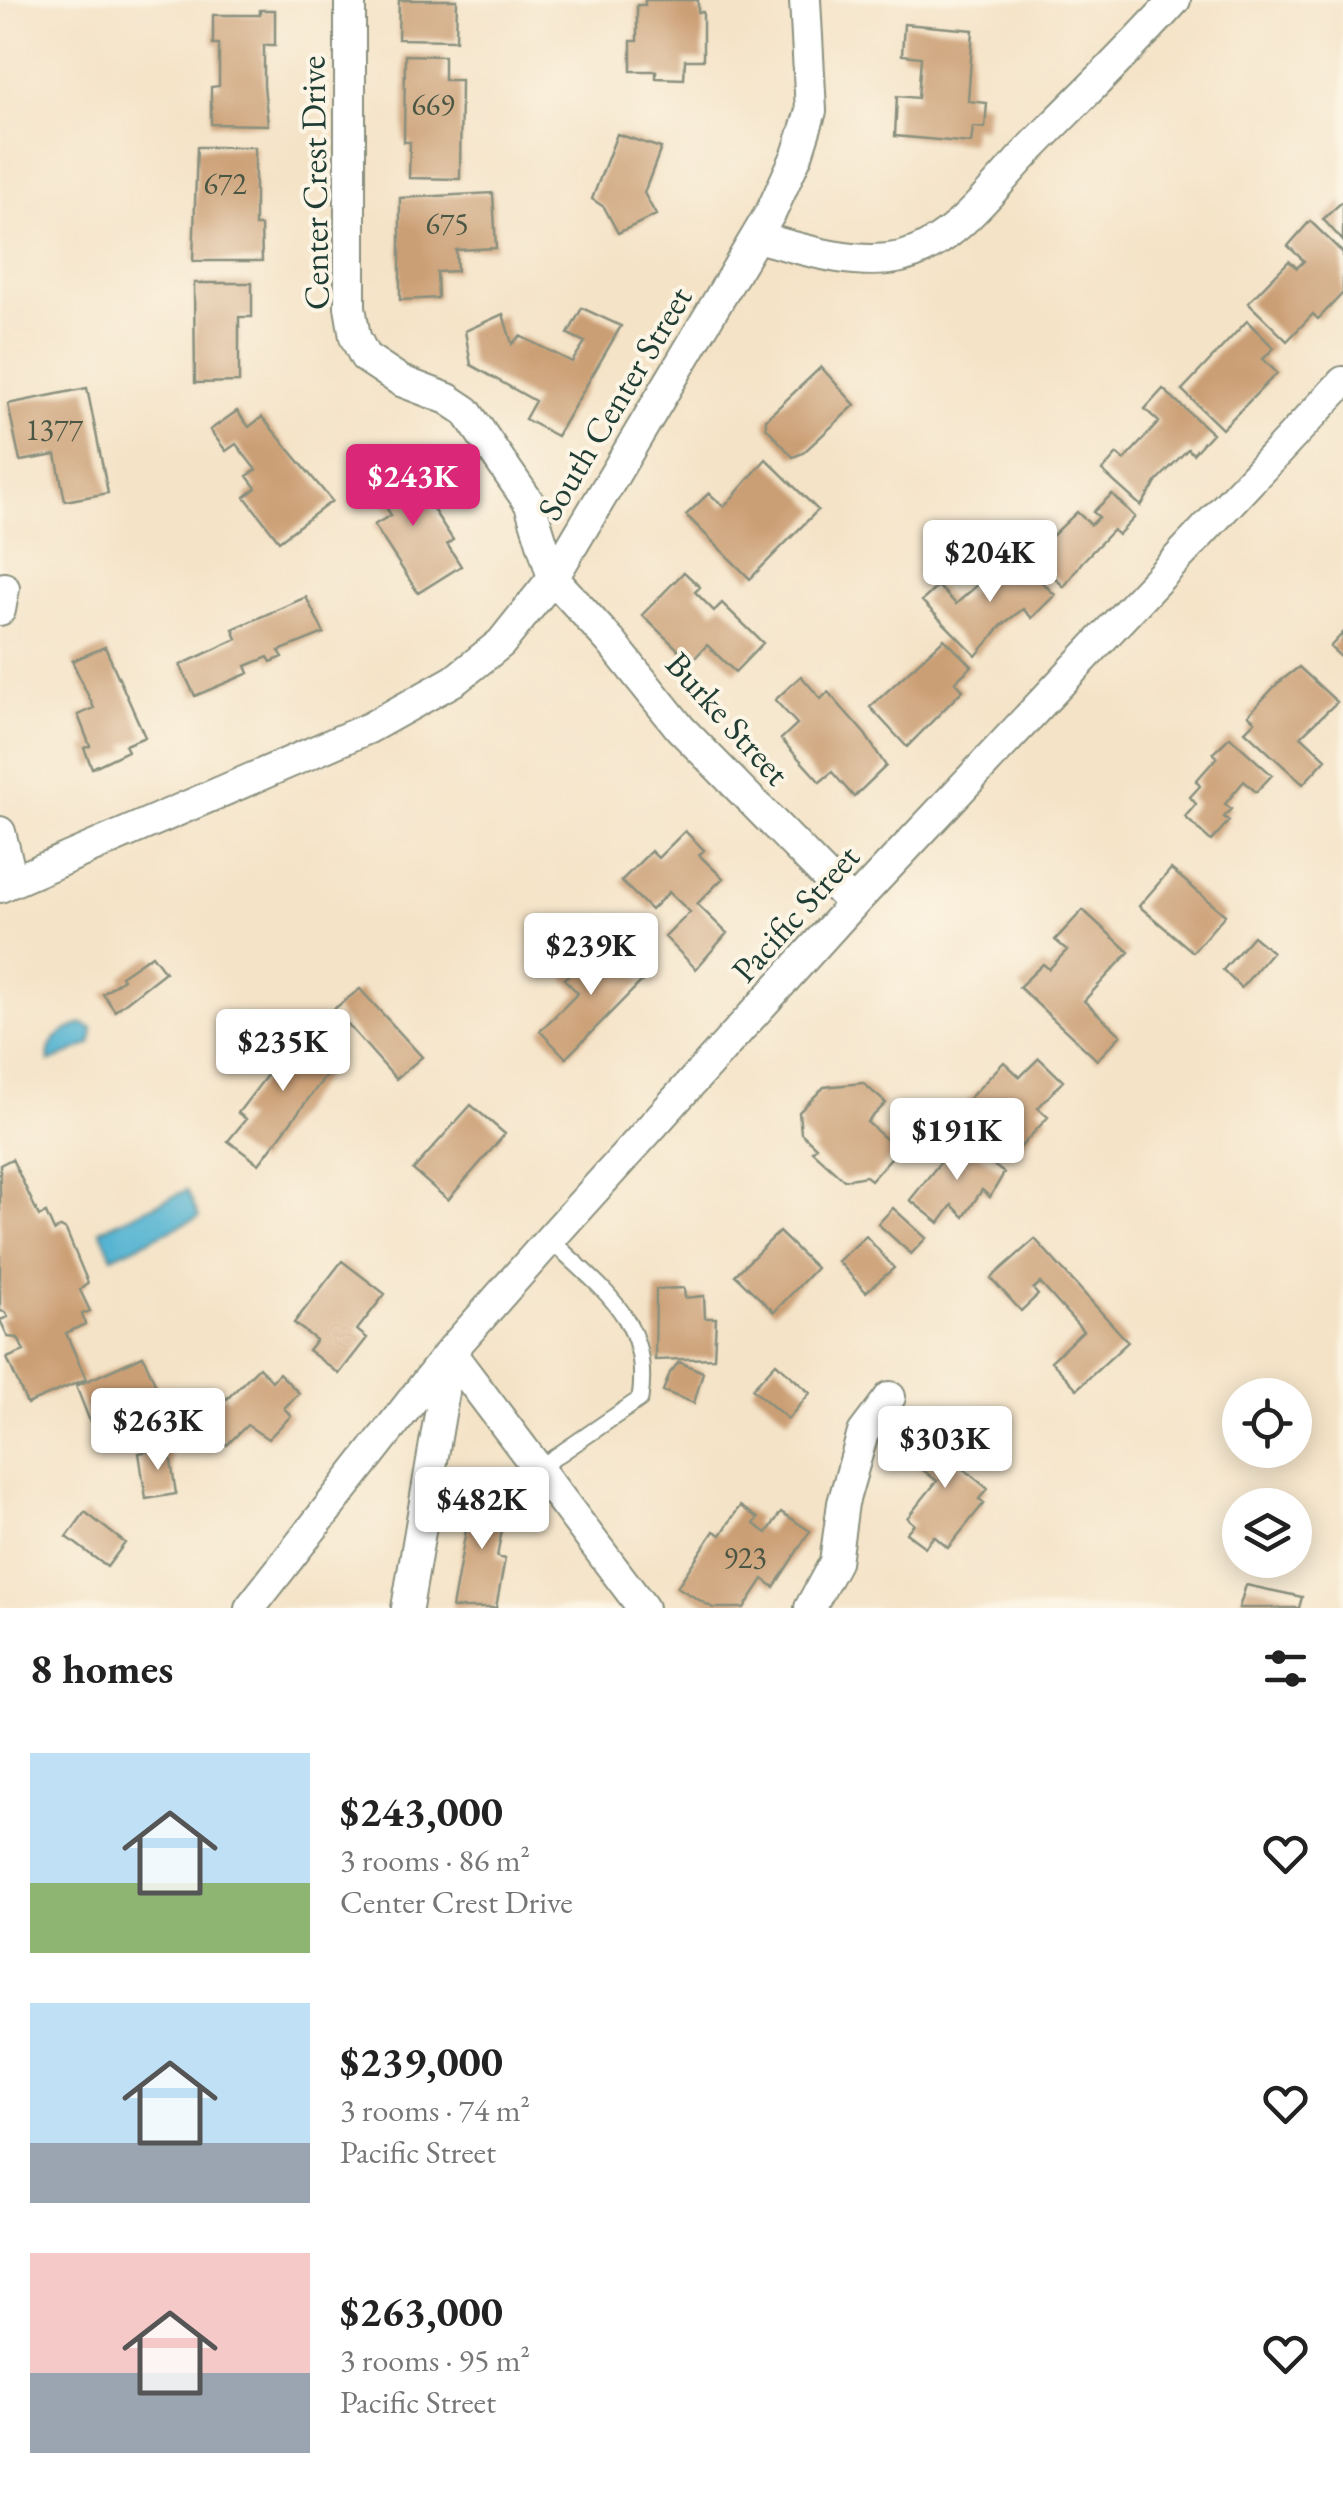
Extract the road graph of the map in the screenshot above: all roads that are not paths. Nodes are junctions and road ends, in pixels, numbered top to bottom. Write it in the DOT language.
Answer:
graph roads {
  1 [pos="350,0"];
  2 [pos="805,0"];
  3 [pos="1175,0"];
  4 [pos="757,237"];
  5 [pos="1343,382"];
  6 [pos="553,578"];
  7 [pos="0,832"];
  8 [pos="6,883"];
  9 [pos="853,904"];
  10 [pos="550,1240"];
  11 [pos="450,1352"];
  12 [pos="890,1397"];
  13 [pos="538,1468"];
  14 [pos="250,1608"];
  15 [pos="407,1608"];
  16 [pos="643,1608"];
  17 [pos="810,1608"];
  1 -- 6 [label="street, Center Crest Drive"];
  2 -- 4 [label="street, South Center Street"];
  3 -- 4 [label="street"];
  4 -- 6 [label="street, South Center Street"];
  5 -- 9 [label="street, Pacific Street"];
  6 -- 8 [label="street, South Center Street"];
  6 -- 9 [label="street, Burke Street"];
  7 -- 8 [label="street"];
  9 -- 10 [label="street, Pacific Street"];
  10 -- 11 [label="street, Pacific Street"];
  10 -- 13 [label="lane"];
  11 -- 13 [label="street"];
  11 -- 14 [label="street, Pacific Street"];
  11 -- 15 [label="street"];
  12 -- 17 [label="street"];
  13 -- 16 [label="street"];
}
